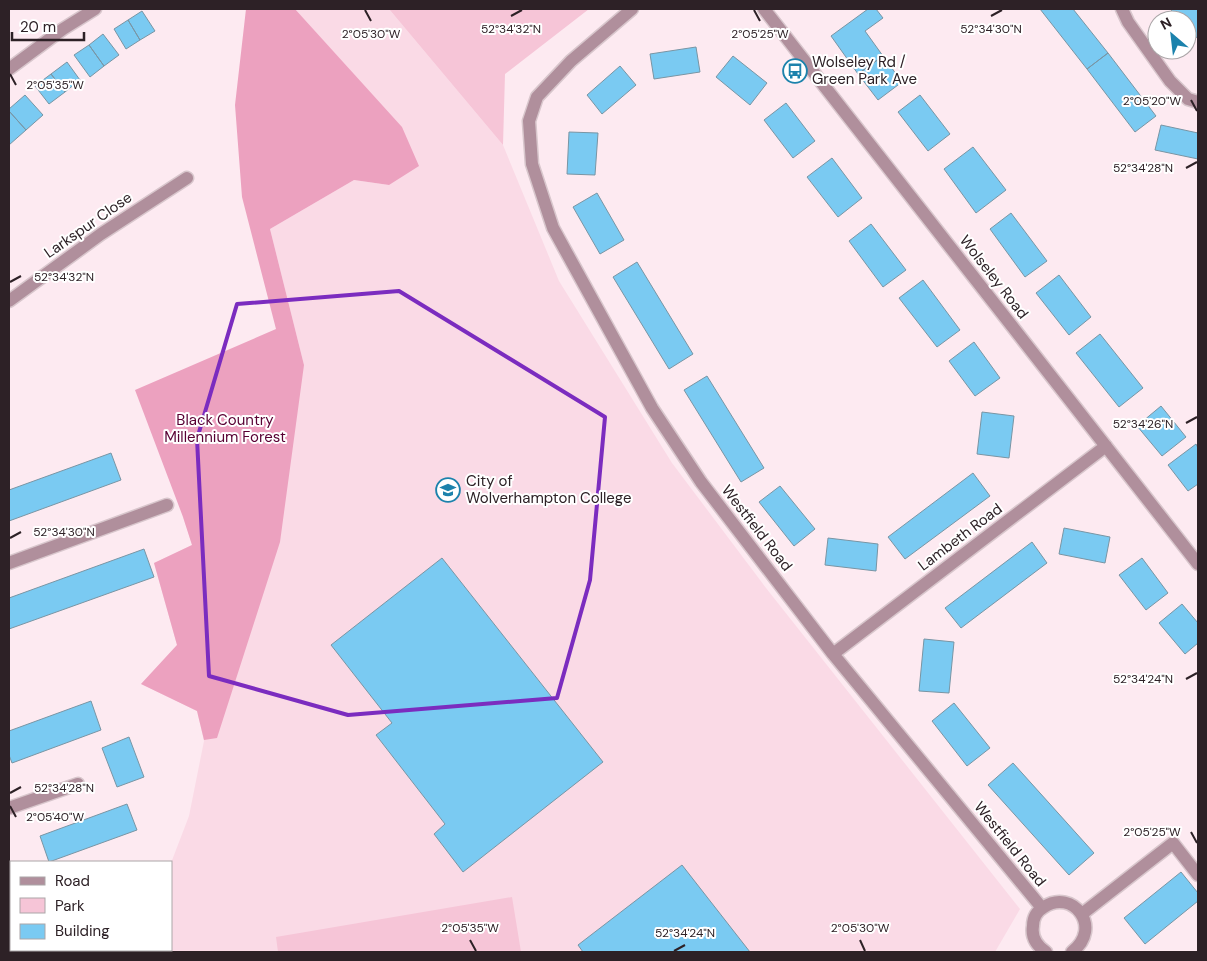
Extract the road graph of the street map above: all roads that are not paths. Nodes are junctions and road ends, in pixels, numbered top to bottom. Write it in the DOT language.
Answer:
graph roads {
  1 [pos="95,9"];
  2 [pos="632,9"];
  3 [pos="764,9"];
  4 [pos="1122,9"];
  5 [pos="9,69"];
  6 [pos="1198,102"];
  7 [pos="186,178"];
  8 [pos="9,301"];
  9 [pos="1106,446"];
  10 [pos="166,505"];
  11 [pos="9,563"];
  12 [pos="1198,564"];
  13 [pos="833,654"];
  14 [pos="78,784"];
  15 [pos="9,808"];
  16 [pos="1198,875"];
  17 [pos="1042,908"];
  18 [pos="1082,914"];
  19 [pos="1046,952"];
  20 [pos="1072,952"];
  1 -- 5 [label="street"];
  2 -- 13 [label="street, Westfield Road"];
  3 -- 9 [label="street, Wolseley Road"];
  4 -- 6 [label="street"];
  7 -- 8 [label="street, Larkspur Close"];
  9 -- 12 [label="street, Wolseley Road"];
  9 -- 13 [label="street, Lambeth Road"];
  10 -- 11 [label="street"];
  13 -- 17 [label="street, Westfield Road"];
  14 -- 15 [label="street"];
  16 -- 18 [label="street"];
  17 -- 18 [label="street, Westfield Road"];
  17 -- 19 [label="street, Westfield Road"];
  18 -- 20 [label="street"];
}
